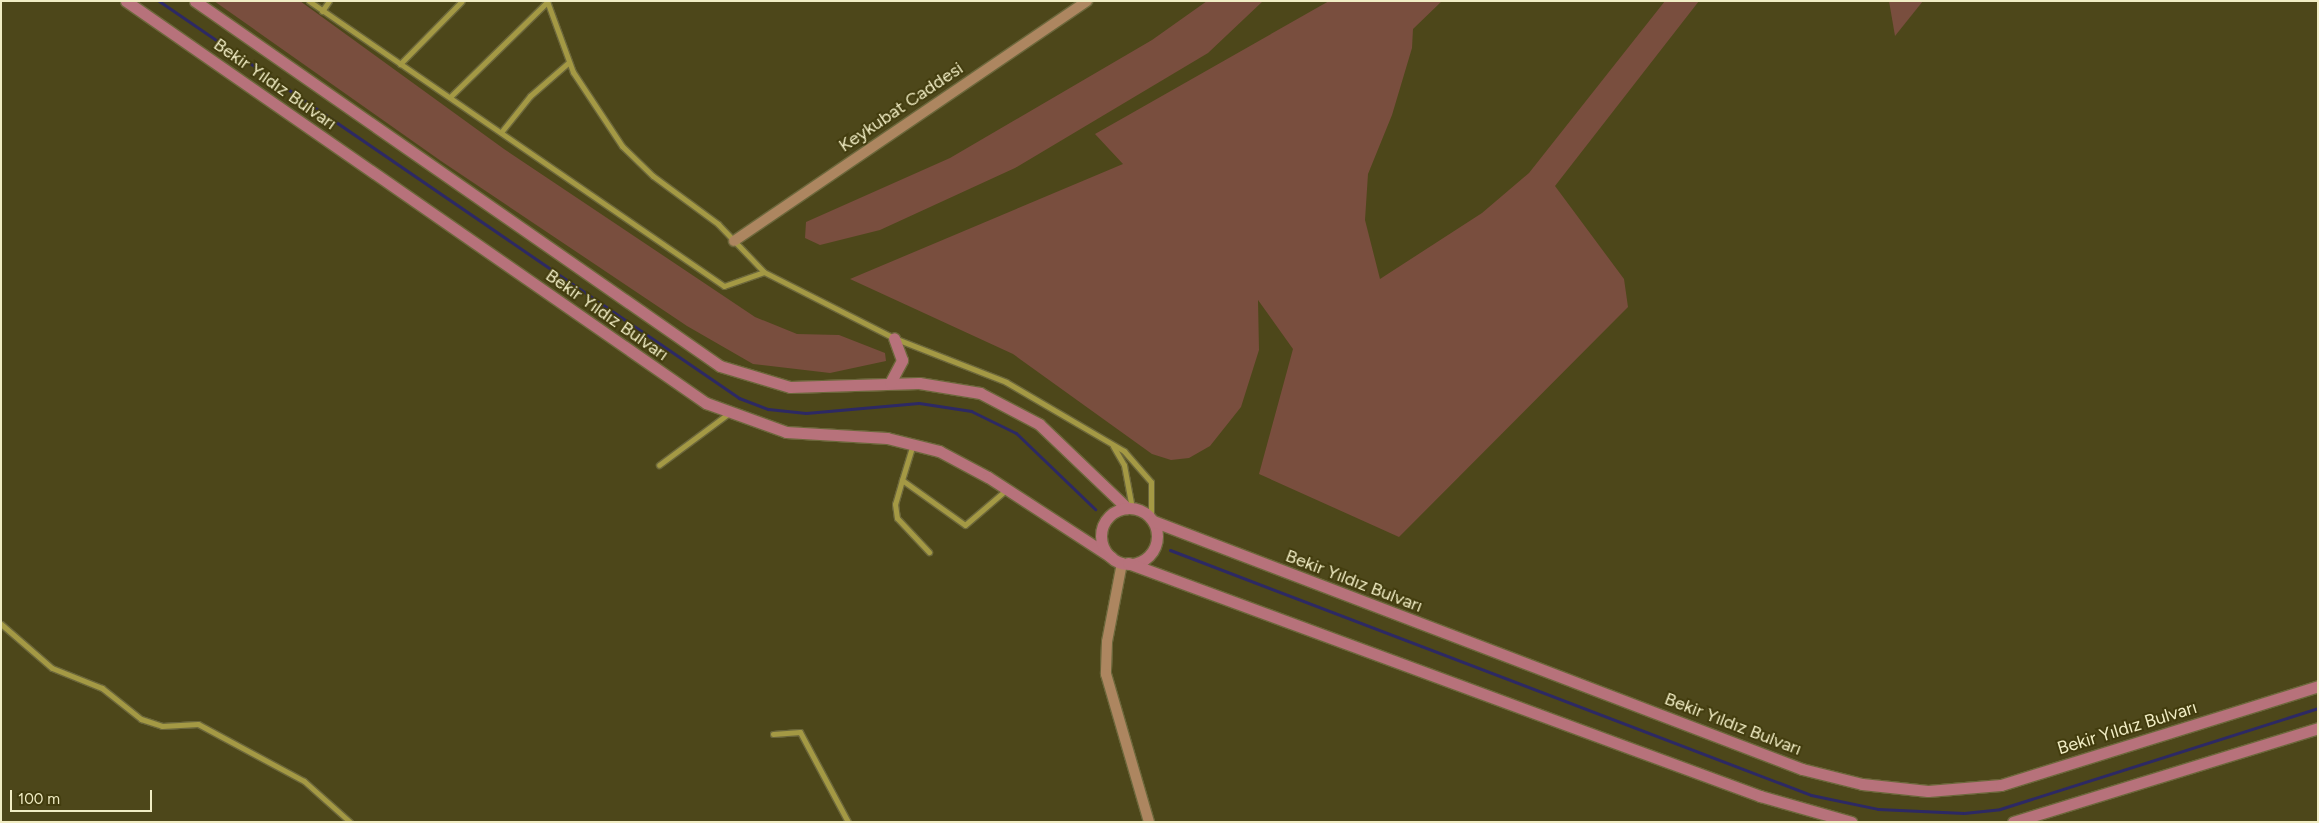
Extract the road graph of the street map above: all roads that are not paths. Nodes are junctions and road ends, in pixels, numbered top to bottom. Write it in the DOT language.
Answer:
graph roads {
  1 [pos="126,1"];
  2 [pos="194,1"];
  3 [pos="309,1"];
  4 [pos="329,1"];
  5 [pos="462,1"];
  6 [pos="1087,1"];
  7 [pos="547,2"];
  8 [pos="322,11"];
  9 [pos="568,63"];
  10 [pos="400,64"];
  11 [pos="450,96"];
  12 [pos="502,131"];
  13 [pos="734,240"];
  14 [pos="764,272"];
  15 [pos="894,338"];
  16 [pos="890,383"];
  17 [pos="728,414"];
  18 [pos="1109,442"];
  19 [pos="914,444"];
  20 [pos="659,465"];
  21 [pos="902,480"];
  22 [pos="1007,490"];
  23 [pos="1130,508"];
  24 [pos="1152,520"];
  25 [pos="929,552"];
  26 [pos="1111,557"];
  27 [pos="1125,563"];
  28 [pos="1,624"];
  29 [pos="2318,686"];
  30 [pos="2318,728"];
  31 [pos="773,734"];
  32 [pos="350,822"];
  33 [pos="848,822"];
  34 [pos="1149,822"];
  35 [pos="1851,822"];
  36 [pos="2013,822"];
  1 -- 17 [label="main road, Bekir Yıldız Bulvarı"];
  2 -- 16 [label="main road, Bekir Yıldız Bulvarı"];
  3 -- 8 [label="street"];
  4 -- 8 [label="street"];
  5 -- 10 [label="street"];
  6 -- 13 [label="street, Keykubat Caddesi"];
  7 -- 9 [label="street"];
  7 -- 11 [label="street"];
  8 -- 10 [label="street"];
  9 -- 12 [label="street"];
  9 -- 13 [label="street"];
  10 -- 11 [label="street"];
  11 -- 12 [label="street"];
  12 -- 14 [label="street"];
  13 -- 14 [label="street"];
  14 -- 15 [label="street"];
  15 -- 16 [label="main road"];
  15 -- 18 [label="street"];
  16 -- 23 [label="main road, Bekir Yıldız Bulvarı"];
  17 -- 19 [label="main road, Bekir Yıldız Bulvarı"];
  17 -- 20 [label="street"];
  18 -- 23 [label="street"];
  18 -- 24 [label="street"];
  19 -- 21 [label="street"];
  19 -- 22 [label="main road, Bekir Yıldız Bulvarı"];
  21 -- 22 [label="street"];
  21 -- 25 [label="street"];
  22 -- 26 [label="main road, Bekir Yıldız Bulvarı"];
  23 -- 24 [label="main road"];
  23 -- 26 [label="main road"];
  24 -- 27 [label="main road"];
  24 -- 29 [label="main road, Bekir Yıldız Bulvarı"];
  26 -- 27 [label="main road"];
  27 -- 34 [label="street"];
  27 -- 35 [label="main road"];
  28 -- 32 [label="street"];
  30 -- 36 [label="main road"];
  31 -- 33 [label="street"];
}
